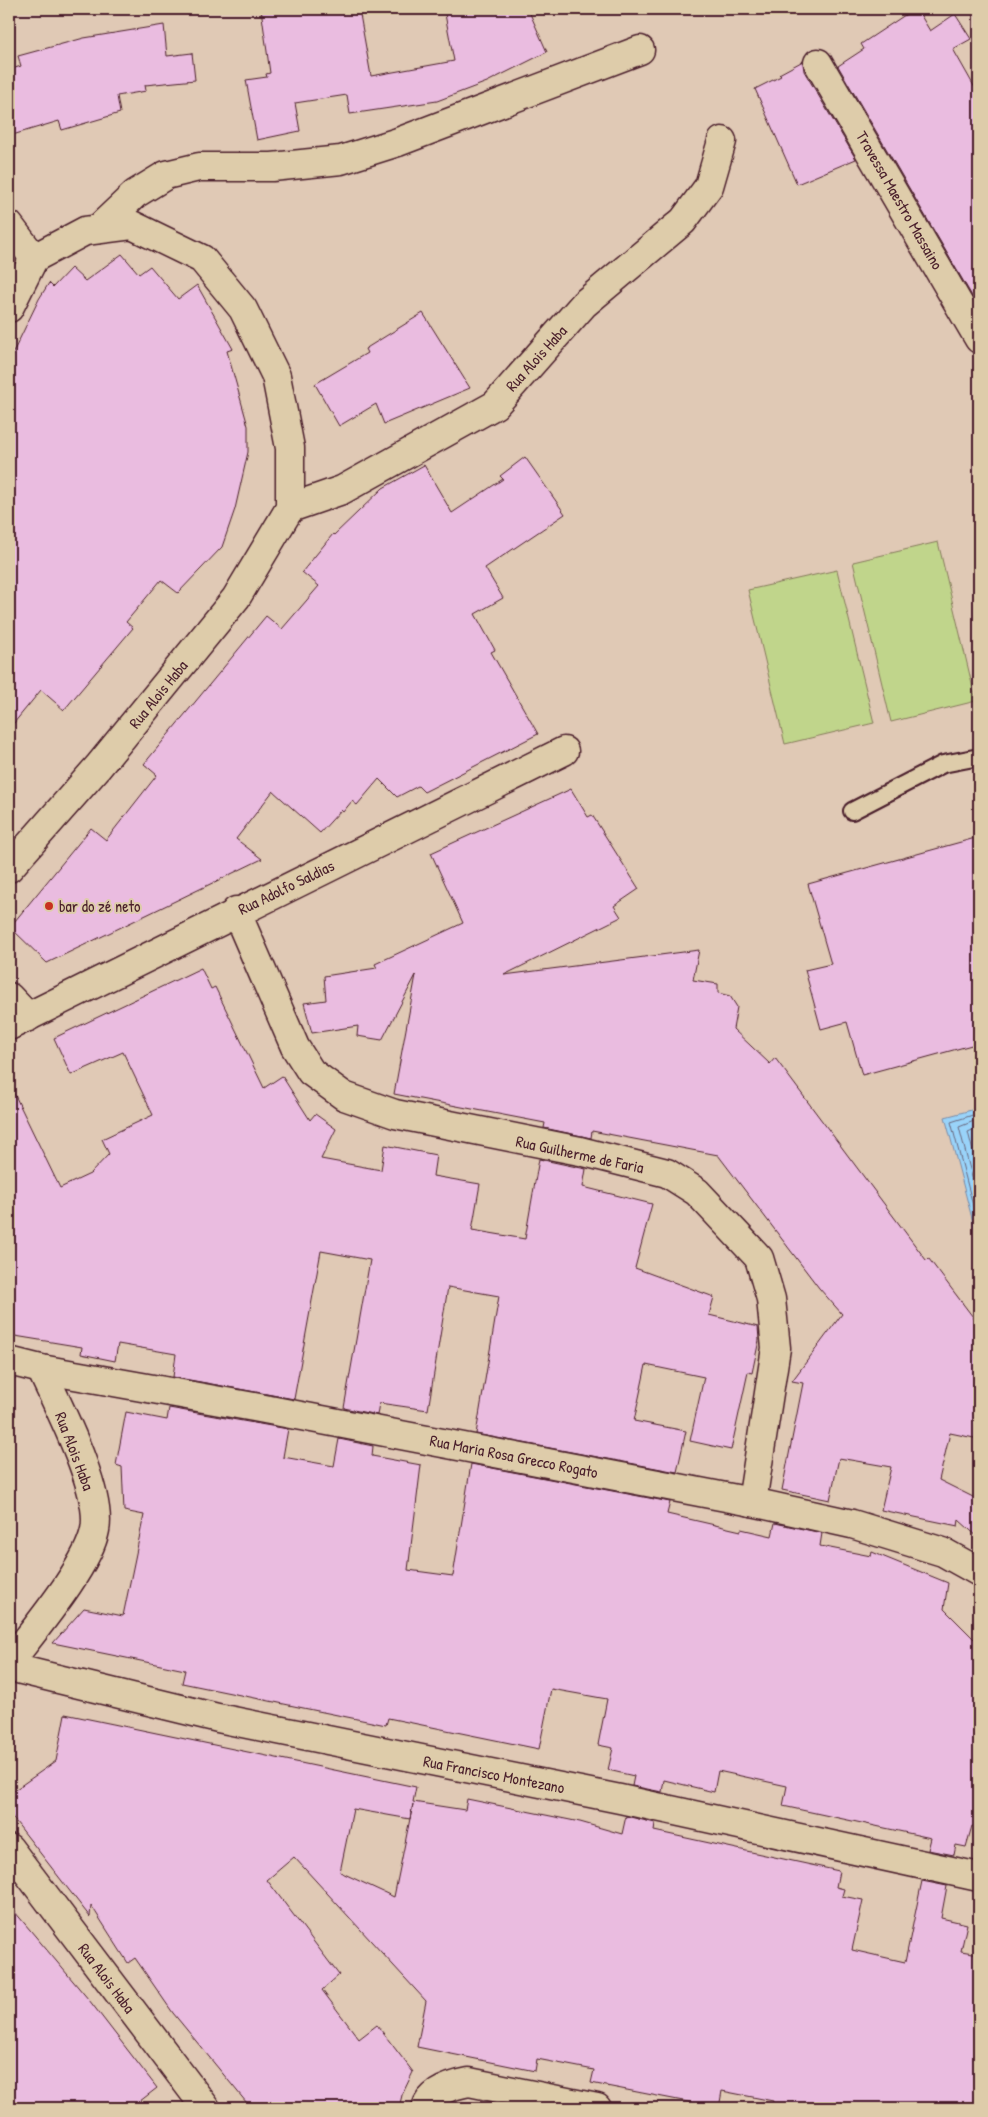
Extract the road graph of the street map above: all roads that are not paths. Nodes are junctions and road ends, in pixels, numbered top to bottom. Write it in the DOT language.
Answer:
graph roads {
  1 [pos="640,50"];
  2 [pos="818,63"];
  3 [pos="722,140"];
  4 [pos="9,225"];
  5 [pos="98,229"];
  6 [pos="34,258"];
  7 [pos="9,308"];
  8 [pos="979,339"];
  9 [pos="290,508"];
  10 [pos="564,751"];
  11 [pos="979,757"];
  12 [pos="852,811"];
  13 [pos="9,868"];
  14 [pos="236,912"];
  15 [pos="9,997"];
  16 [pos="19,1021"];
  17 [pos="9,1361"];
  18 [pos="41,1369"];
  19 [pos="752,1502"];
  20 [pos="979,1572"];
  21 [pos="9,1665"];
  22 [pos="9,1848"];
  23 [pos="979,1877"];
  24 [pos="206,2108"];
  25 [pos="426,2108"];
  26 [pos="597,2108"];
  1 -- 5 [label="street"];
  2 -- 8 [label="street, Travessa Maestro Massaino"];
  3 -- 9 [label="street, Rua Alois Haba"];
  4 -- 6 [label="street"];
  5 -- 6 [label="street"];
  5 -- 9 [label="street"];
  6 -- 7 [label="street"];
  9 -- 13 [label="street, Rua Alois Haba"];
  10 -- 14 [label="street, Rua Adolfo Saldias"];
  11 -- 12 [label="lane"];
  14 -- 16 [label="street, Rua Adolfo Saldias"];
  14 -- 19 [label="street, Rua Guilherme de Faria"];
  15 -- 16 [label="street"];
  17 -- 18 [label="street"];
  18 -- 19 [label="street, Rua Maria Rosa Grecco Rogato"];
  18 -- 21 [label="street, Rua Alois Haba"];
  19 -- 20 [label="street, Rua Maria Rosa Grecco Rogato"];
  21 -- 23 [label="street, Rua Francisco Montezano"];
  22 -- 24 [label="street, Rua Alois Haba"];
  25 -- 26 [label="street"];
}
